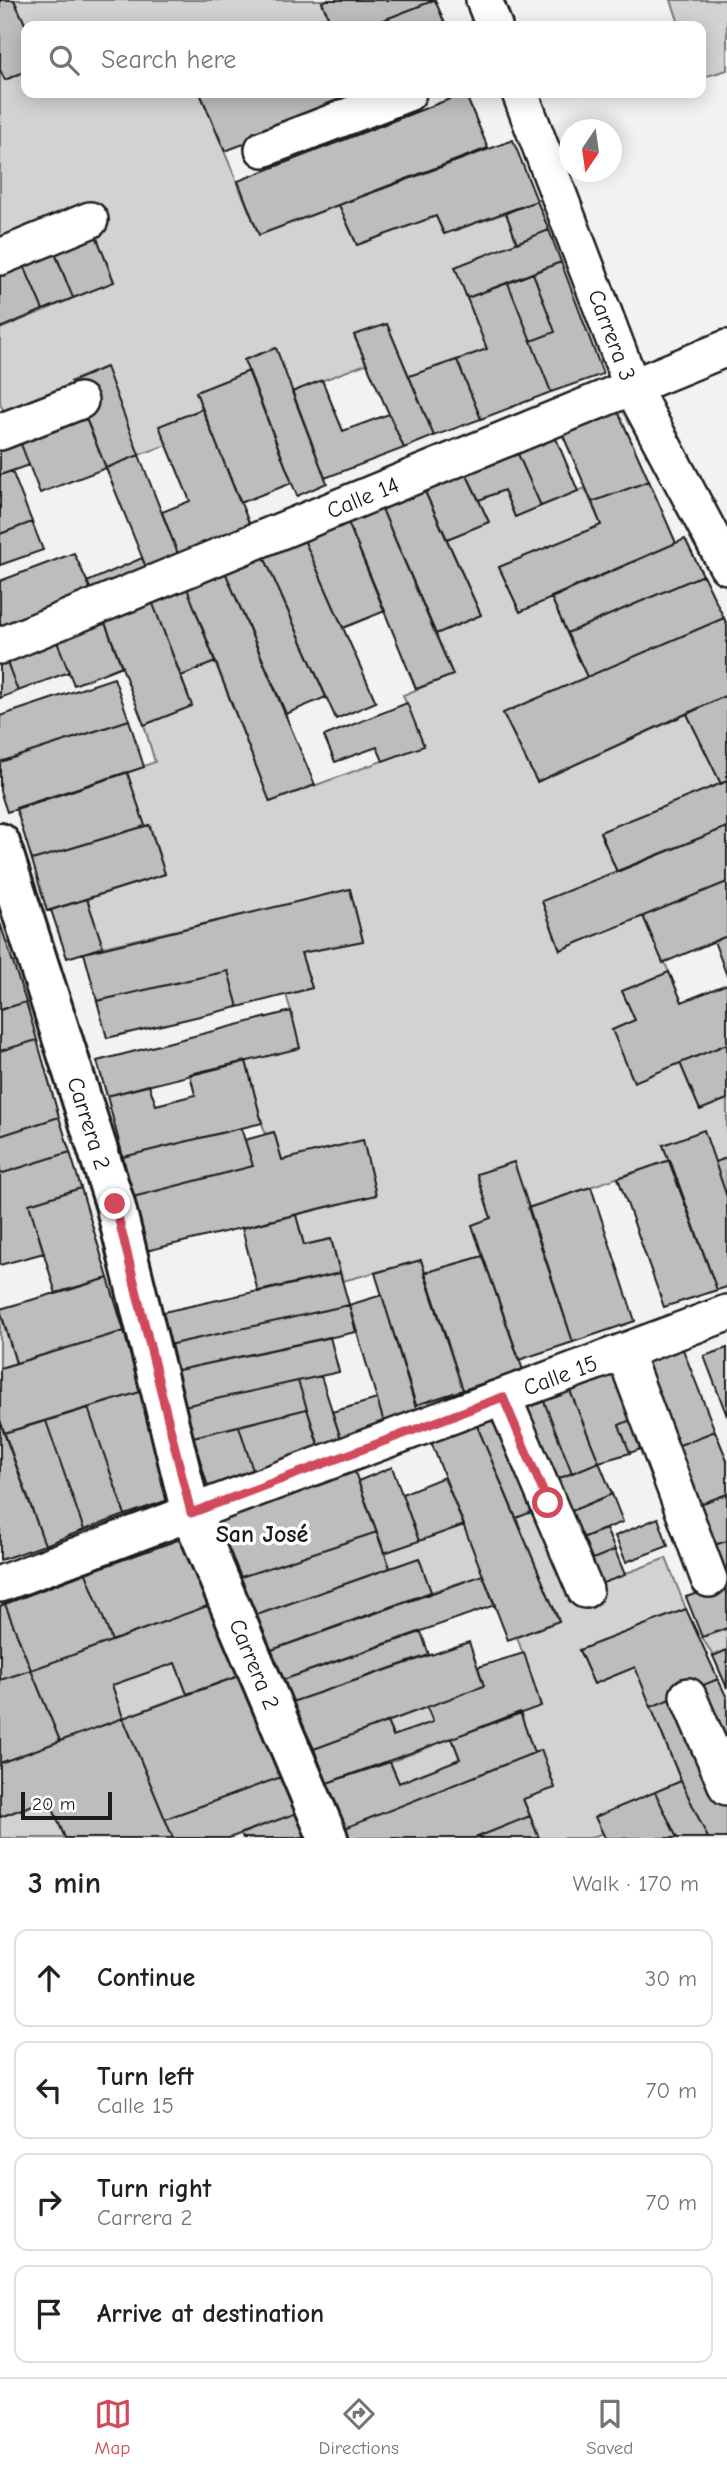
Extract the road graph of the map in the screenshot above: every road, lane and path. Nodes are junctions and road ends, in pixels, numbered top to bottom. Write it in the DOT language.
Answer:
graph roads {
  1 [pos="484,0"];
  2 [pos="492,21"];
  3 [pos="395,98"];
  4 [pos="522,98"];
  5 [pos="263,149"];
  6 [pos="90,220"];
  7 [pos="0,257"];
  8 [pos="727,348"];
  9 [pos="632,387"];
  10 [pos="79,401"];
  11 [pos="0,432"];
  12 [pos="727,566"];
  13 [pos="0,646"];
  14 [pos="0,843"];
  15 [pos="727,1314"];
  16 [pos="624,1352"];
  17 [pos="503,1397"];
  18 [pos="191,1513"];
  19 [pos="709,1579"];
  20 [pos="0,1584"];
  21 [pos="585,1590"];
  22 [pos="688,1696"];
  23 [pos="727,1787"];
  24 [pos="328,1838"];
  1 -- 2 [label="street"];
  3 -- 5 [label="street"];
  4 -- 9 [label="street, Carrera 3"];
  6 -- 7 [label="street"];
  8 -- 9 [label="street, Calle 14"];
  9 -- 12 [label="street, Carrera 3"];
  9 -- 13 [label="street, Calle 14"];
  10 -- 11 [label="street"];
  14 -- 18 [label="main road, Carrera 2"];
  15 -- 16 [label="street, Calle 15"];
  16 -- 17 [label="street, Calle 15"];
  16 -- 19 [label="street"];
  17 -- 18 [label="street, Calle 15"];
  17 -- 21 [label="street"];
  18 -- 20 [label="street, Calle 15"];
  18 -- 24 [label="main road, Carrera 2"];
  22 -- 23 [label="street"];
}
